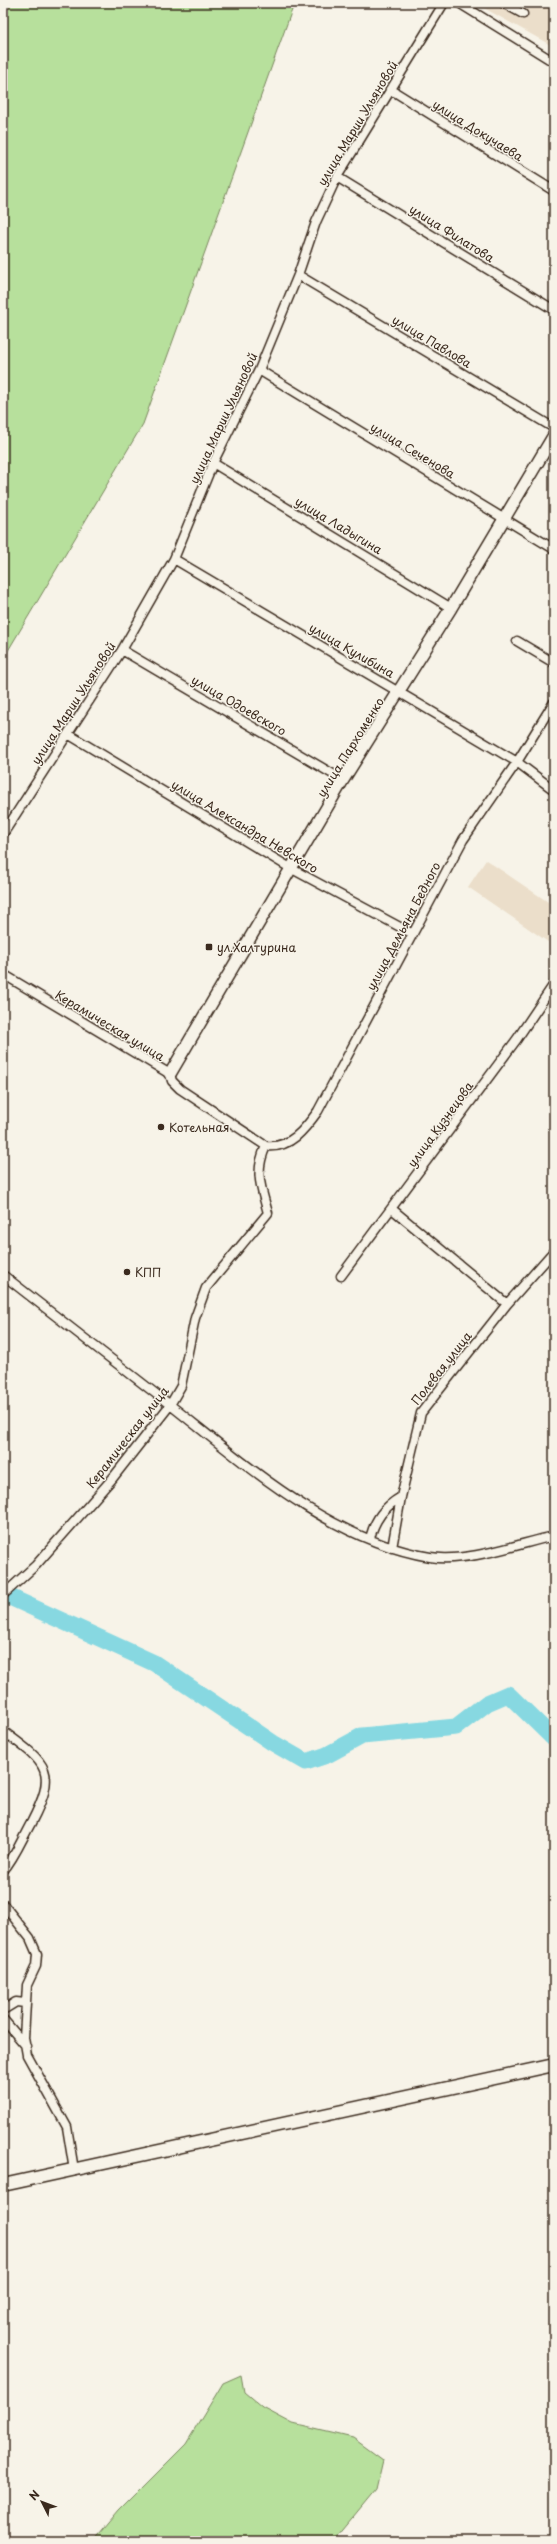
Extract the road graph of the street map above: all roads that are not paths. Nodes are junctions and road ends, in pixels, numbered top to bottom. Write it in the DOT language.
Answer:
graph roads {
  1 [pos="444,3"];
  2 [pos="459,3"];
  3 [pos="503,3"];
  4 [pos="523,14"];
  5 [pos="554,62"];
  6 [pos="390,89"];
  7 [pos="337,177"];
  8 [pos="554,191"];
  9 [pos="298,275"];
  10 [pos="554,310"];
  11 [pos="259,370"];
  12 [pos="554,428"];
  13 [pos="554,435"];
  14 [pos="213,464"];
  15 [pos="503,518"];
  16 [pos="554,549"];
  17 [pos="174,559"];
  18 [pos="451,608"];
  19 [pos="517,641"];
  20 [pos="122,650"];
  21 [pos="554,663"];
  22 [pos="400,692"];
  23 [pos="554,702"];
  24 [pos="68,734"];
  25 [pos="517,762"];
  26 [pos="343,780"];
  27 [pos="554,790"];
  28 [pos="3,834"];
  29 [pos="292,869"];
  30 [pos="413,934"];
  31 [pos="3,974"];
  32 [pos="554,984"];
  33 [pos="170,1074"];
  34 [pos="266,1146"];
  35 [pos="392,1209"];
  36 [pos="554,1251"];
  37 [pos="3,1275"];
  38 [pos="341,1276"];
  39 [pos="507,1304"];
  40 [pos="170,1405"];
  41 [pos="401,1497"];
  42 [pos="554,1536"];
  43 [pos="370,1538"];
  44 [pos="392,1548"];
  45 [pos="3,1595"];
  46 [pos="3,1731"];
  47 [pos="3,1871"];
  48 [pos="3,1904"];
  49 [pos="25,2003"];
  50 [pos="3,2010"];
  51 [pos="3,2019"];
  52 [pos="26,2046"];
  53 [pos="554,2065"];
  54 [pos="74,2170"];
  55 [pos="3,2185"];
  1 -- 6 [label="street, улица Марии Ульяновой"];
  2 -- 5 [label="street"];
  3 -- 4 [label="street"];
  6 -- 7 [label="street, улица Марии Ульяновой"];
  6 -- 8 [label="street, улица Докучаева"];
  7 -- 9 [label="street, улица Марии Ульяновой"];
  7 -- 10 [label="street, улица Филатова"];
  9 -- 11 [label="street, улица Марии Ульяновой"];
  9 -- 12 [label="street, улица Павлова"];
  11 -- 14 [label="street, улица Марии Ульяновой"];
  11 -- 15 [label="street, улица Сеченова"];
  13 -- 15 [label="street, улица Пархоменко"];
  14 -- 17 [label="street, улица Марии Ульяновой"];
  14 -- 18 [label="street, улица Ладыгина"];
  15 -- 16 [label="street, улица Сеченова"];
  15 -- 18 [label="street, улица Пархоменко"];
  17 -- 20 [label="street, улица Марии Ульяновой"];
  17 -- 22 [label="street, улица Кулибина"];
  18 -- 22 [label="street, улица Пархоменко"];
  19 -- 21 [label="street"];
  20 -- 24 [label="street, улица Марии Ульяновой"];
  20 -- 26 [label="street, улица Одоевского"];
  22 -- 25 [label="street, улица Кулибина"];
  22 -- 26 [label="street, улица Пархоменко"];
  23 -- 25 [label="street, улица Демьяна Бедного"];
  24 -- 28 [label="street, улица Марии Ульяновой"];
  24 -- 29 [label="street, улица Александра Невского"];
  25 -- 27 [label="street, улица Кулибина"];
  25 -- 30 [label="street, улица Демьяна Бедного"];
  26 -- 29 [label="street, улица Пархоменко"];
  29 -- 30 [label="street, улица Александра Невского"];
  29 -- 33 [label="street, улица Пархоменко"];
  30 -- 34 [label="street, улица Демьяна Бедного"];
  31 -- 33 [label="street, Керамическая улица"];
  32 -- 35 [label="street, улица Кузнецова"];
  33 -- 34 [label="street, Керамическая улица"];
  34 -- 40 [label="street, Керамическая улица"];
  35 -- 38 [label="street, улица Кузнецова"];
  35 -- 39 [label="street"];
  36 -- 39 [label="street, Полевая улица"];
  37 -- 40 [label="street"];
  39 -- 41 [label="street, Полевая улица"];
  40 -- 43 [label="street"];
  40 -- 45 [label="street, Керамическая улица"];
  41 -- 43 [label="street"];
  41 -- 44 [label="street, Полевая улица"];
  42 -- 44 [label="street"];
  43 -- 44 [label="street"];
  46 -- 47 [label="street"];
  48 -- 49 [label="street"];
  49 -- 50 [label="street"];
  49 -- 52 [label="street"];
  51 -- 52 [label="street"];
  52 -- 54 [label="street"];
  53 -- 54 [label="main road"];
  54 -- 55 [label="main road"];
}
